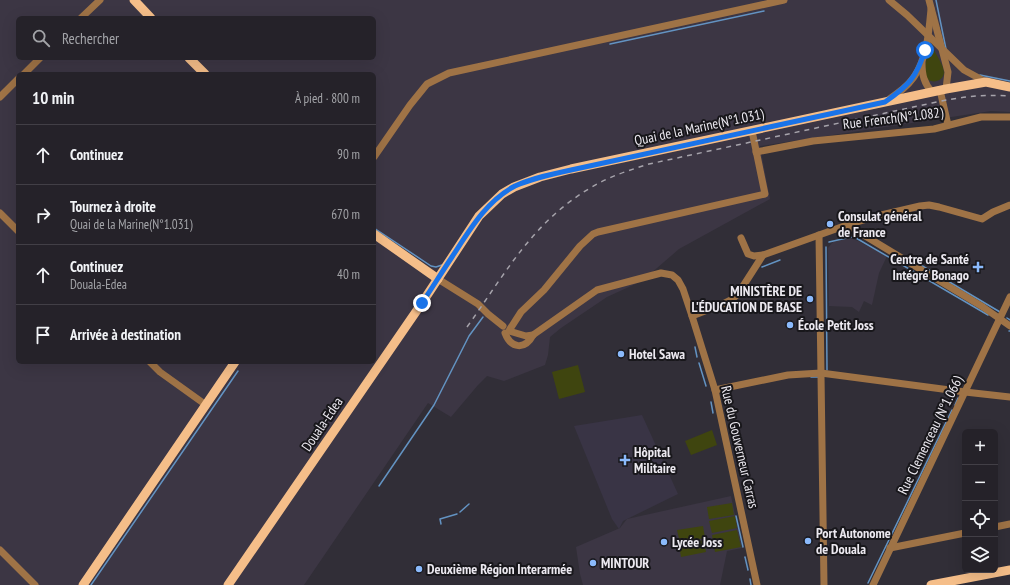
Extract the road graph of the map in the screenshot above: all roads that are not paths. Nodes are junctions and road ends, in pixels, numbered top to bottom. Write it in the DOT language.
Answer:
graph roads {
  1 [pos="100,0"];
  2 [pos="134,0"];
  3 [pos="784,0"];
  4 [pos="889,0"];
  5 [pos="929,0"];
  6 [pos="931,9"];
  7 [pos="83,16"];
  8 [pos="149,16"];
  9 [pos="928,36"];
  10 [pos="942,50"];
  11 [pos="38,60"];
  12 [pos="191,60"];
  13 [pos="922,60"];
  14 [pos="26,72"];
  15 [pos="203,72"];
  16 [pos="16,82"];
  17 [pos="986,82"];
  18 [pos="1010,87"];
  19 [pos="939,90"];
  20 [pos="0,97"];
  21 [pos="885,102"];
  22 [pos="1010,117"];
  23 [pos="948,125"];
  24 [pos="752,131"];
  25 [pos="756,152"];
  26 [pos="376,154"];
  27 [pos="1010,205"];
  28 [pos="0,213"];
  29 [pos="847,225"];
  30 [pos="16,229"];
  31 [pos="376,235"];
  32 [pos="819,235"];
  33 [pos="741,238"];
  34 [pos="763,255"];
  35 [pos="438,279"];
  36 [pos="1010,297"];
  37 [pos="692,316"];
  38 [pos="1000,319"];
  39 [pos="1010,326"];
  40 [pos="506,329"];
  41 [pos="534,335"];
  42 [pos="152,364"];
  43 [pos="234,364"];
  44 [pos="821,373"];
  45 [pos="715,390"];
  46 [pos="965,392"];
  47 [pos="1010,397"];
  48 [pos="206,405"];
  49 [pos="1010,524"];
  50 [pos="998,526"];
  51 [pos="962,534"];
  52 [pos="890,548"];
  53 [pos="0,550"];
  54 [pos="1010,570"];
  55 [pos="953,583"];
  56 [pos="35,585"];
  57 [pos="83,585"];
  58 [pos="228,585"];
  59 [pos="757,585"];
  60 [pos="824,585"];
  61 [pos="873,585"];
  62 [pos="931,585"];
  1 -- 7 [label="street"];
  2 -- 8 [label="main road"];
  3 -- 26 [label="street"];
  4 -- 9 [label="street"];
  5 -- 6 [label="street"];
  6 -- 9 [label="street"];
  6 -- 10 [label="street"];
  9 -- 10 [label="street"];
  9 -- 13 [label="street"];
  10 -- 17 [label="street"];
  10 -- 19 [label="street"];
  11 -- 14 [label="street"];
  12 -- 15 [label="main road"];
  13 -- 19 [label="street"];
  13 -- 21 [label="street"];
  16 -- 20 [label="street"];
  17 -- 18 [label="main road, Quai de la Marine(N°1.031)"];
  17 -- 19 [label="main road, Quai de la Marine(N°1.031)"];
  19 -- 21 [label="main road, Quai de la Marine(N°1.031)"];
  19 -- 23 [label="street"];
  21 -- 24 [label="main road, Quai de la Marine(N°1.031)"];
  22 -- 23 [label="street, Rue French(N°1.082)"];
  23 -- 25 [label="street, Rue French(N°1.082)"];
  24 -- 25 [label="street"];
  24 -- 35 [label="main road, Quai de la Marine(N°1.031)"];
  25 -- 40 [label="street"];
  27 -- 29 [label="street"];
  28 -- 30 [label="street"];
  29 -- 32 [label="street"];
  29 -- 38 [label="street"];
  31 -- 35 [label="main road"];
  32 -- 34 [label="street"];
  32 -- 44 [label="street"];
  33 -- 34 [label="street"];
  34 -- 37 [label="street"];
  35 -- 40 [label="street, Rue du Gouverneur Carras"];
  35 -- 58 [label="main road, Douala-Edea"];
  36 -- 38 [label="street, Rue Clemenceau (N°1.066)"];
  37 -- 41 [label="street, Rue du Gouverneur Carras"];
  37 -- 45 [label="street, Rue du Gouverneur Carras"];
  38 -- 39 [label="street"];
  38 -- 46 [label="street, Rue Clemenceau (N°1.066)"];
  40 -- 41 [label="street"];
  40 -- 41 [label="street, Rue du Gouverneur Carras"];
  42 -- 48 [label="street"];
  43 -- 48 [label="main road"];
  44 -- 45 [label="street"];
  44 -- 46 [label="street"];
  44 -- 60 [label="street"];
  45 -- 59 [label="street, Rue du Gouverneur Carras"];
  46 -- 47 [label="street"];
  46 -- 52 [label="street, Rue Clemenceau (N°1.066)"];
  48 -- 57 [label="main road"];
  49 -- 50 [label="street"];
  51 -- 52 [label="street"];
  52 -- 61 [label="street, Rue Clemenceau (N°1.066)"];
  53 -- 56 [label="street"];
  54 -- 55 [label="main road"];
  55 -- 62 [label="main road"];
}
